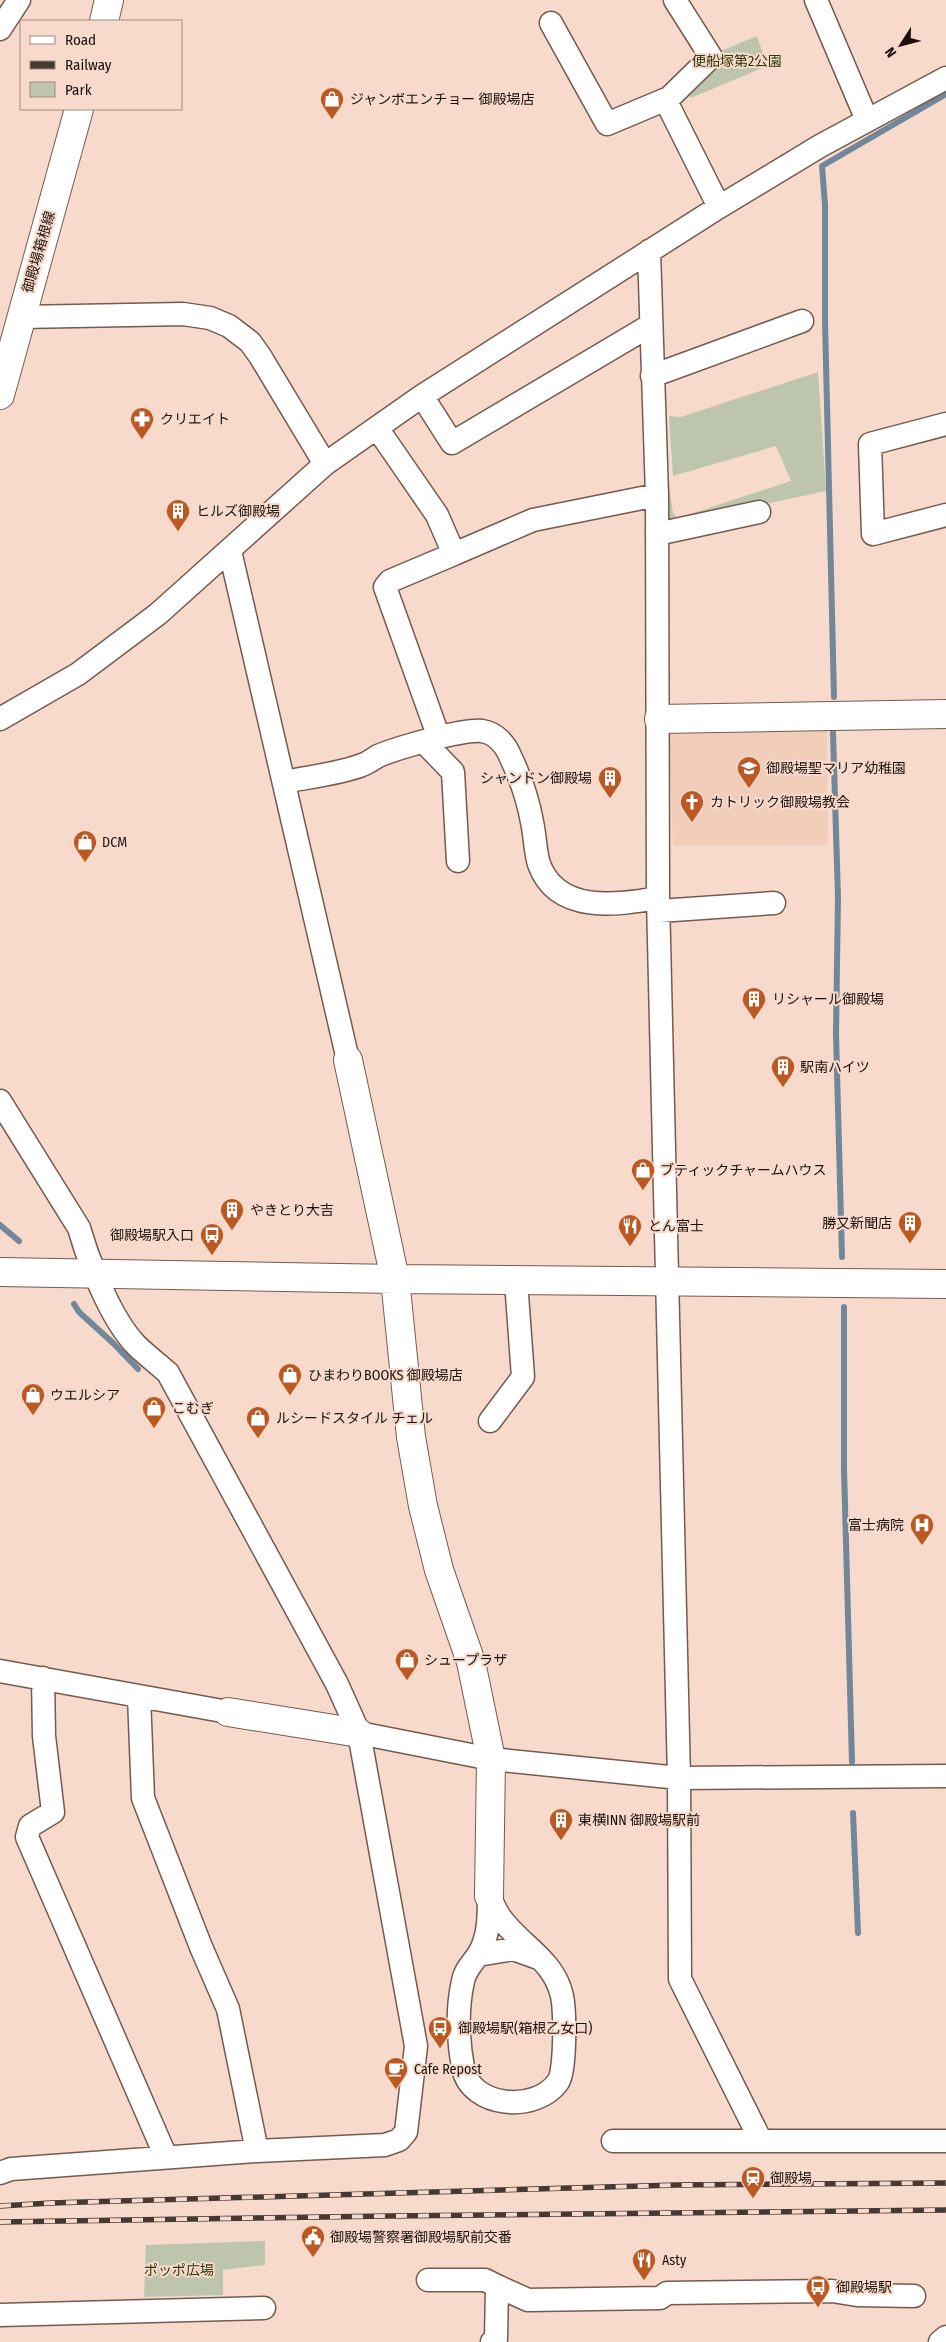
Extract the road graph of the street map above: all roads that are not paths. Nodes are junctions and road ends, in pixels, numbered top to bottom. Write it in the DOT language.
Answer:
graph roads {
  1 [pos="19,0"];
  2 [pos="110,0"];
  3 [pos="675,0"];
  4 [pos="816,0"];
  5 [pos="104,20"];
  6 [pos="551,23"];
  7 [pos="0,29"];
  8 [pos="946,78"];
  9 [pos="669,98"];
  10 [pos="79,110"];
  11 [pos="868,120"];
  12 [pos="719,207"];
  13 [pos="649,251"];
  14 [pos="21,318"];
  15 [pos="802,321"];
  16 [pos="651,325"];
  17 [pos="652,376"];
  18 [pos="0,395"];
  19 [pos="422,396"];
  20 [pos="946,424"];
  21 [pos="377,428"];
  22 [pos="325,464"];
  23 [pos="657,495"];
  24 [pos="759,512"];
  25 [pos="946,515"];
  26 [pos="657,534"];
  27 [pos="230,551"];
  28 [pos="454,554"];
  29 [pos="946,714"];
  30 [pos="0,719"];
  31 [pos="659,720"];
  32 [pos="431,740"];
  33 [pos="284,782"];
  34 [pos="458,861"];
  35 [pos="774,903"];
  36 [pos="659,904"];
  37 [pos="348,1060"];
  38 [pos="0,1101"];
  39 [pos="0,1272"];
  40 [pos="96,1274"];
  41 [pos="394,1279"];
  42 [pos="516,1281"];
  43 [pos="668,1282"];
  44 [pos="946,1284"];
  45 [pos="490,1421"];
  46 [pos="0,1671"];
  47 [pos="42,1678"];
  48 [pos="139,1696"];
  49 [pos="228,1712"];
  50 [pos="359,1733"];
  51 [pos="491,1759"];
  52 [pos="946,1776"];
  53 [pos="679,1778"];
  54 [pos="489,1896"];
  55 [pos="478,1955"];
  56 [pos="542,1959"];
  57 [pos="613,2141"];
  58 [pos="761,2141"];
  59 [pos="946,2141"];
  60 [pos="257,2151"];
  61 [pos="166,2157"];
  62 [pos="0,2173"];
  63 [pos="428,2280"];
  64 [pos="497,2286"];
  65 [pos="914,2296"];
  66 [pos="264,2308"];
  67 [pos="0,2315"];
  68 [pos="946,2338"];
  69 [pos="492,2342"];
  70 [pos="940,2342"];
  1 -- 7 [label="street"];
  2 -- 5 [label="street"];
  3 -- 9 [label="street"];
  4 -- 11 [label="street"];
  6 -- 9 [label="street"];
  8 -- 11 [label="street"];
  9 -- 12 [label="street"];
  10 -- 14 [label="street, 御殿場箱根線"];
  11 -- 12 [label="street"];
  12 -- 13 [label="street"];
  13 -- 16 [label="street"];
  13 -- 19 [label="street"];
  14 -- 18 [label="street, 御殿場箱根線"];
  14 -- 22 [label="street"];
  15 -- 17 [label="street"];
  16 -- 17 [label="street"];
  16 -- 19 [label="street"];
  17 -- 23 [label="street"];
  19 -- 21 [label="street"];
  20 -- 25 [label="street"];
  21 -- 22 [label="street"];
  21 -- 28 [label="street"];
  22 -- 27 [label="street"];
  23 -- 26 [label="street"];
  23 -- 28 [label="street"];
  24 -- 26 [label="street"];
  26 -- 31 [label="street"];
  27 -- 30 [label="street"];
  27 -- 33 [label="street"];
  28 -- 32 [label="street"];
  29 -- 31 [label="street"];
  31 -- 36 [label="street"];
  32 -- 33 [label="street"];
  32 -- 34 [label="street"];
  32 -- 36 [label="street"];
  33 -- 37 [label="street"];
  35 -- 36 [label="street"];
  36 -- 43 [label="street"];
  37 -- 41 [label="street"];
  38 -- 40 [label="street"];
  39 -- 40 [label="street"];
  40 -- 41 [label="street"];
  40 -- 50 [label="street"];
  41 -- 42 [label="street"];
  41 -- 51 [label="street"];
  42 -- 43 [label="street"];
  42 -- 45 [label="street"];
  43 -- 44 [label="street"];
  43 -- 53 [label="street"];
  46 -- 47 [label="street"];
  47 -- 48 [label="street"];
  47 -- 61 [label="street"];
  48 -- 49 [label="street"];
  48 -- 60 [label="street"];
  49 -- 50 [label="street"];
  50 -- 51 [label="street"];
  50 -- 60 [label="street"];
  51 -- 53 [label="street"];
  51 -- 54 [label="street"];
  52 -- 53 [label="street"];
  53 -- 58 [label="street"];
  54 -- 55 [label="street"];
  54 -- 56 [label="street"];
  55 -- 56 [label="street"];
  55 -- 56 [label="street"];
  57 -- 58 [label="street"];
  58 -- 59 [label="street"];
  60 -- 61 [label="street"];
  61 -- 62 [label="street"];
  63 -- 64 [label="street"];
  64 -- 65 [label="street"];
  64 -- 69 [label="street"];
  66 -- 67 [label="street"];
  68 -- 70 [label="street"];
}
